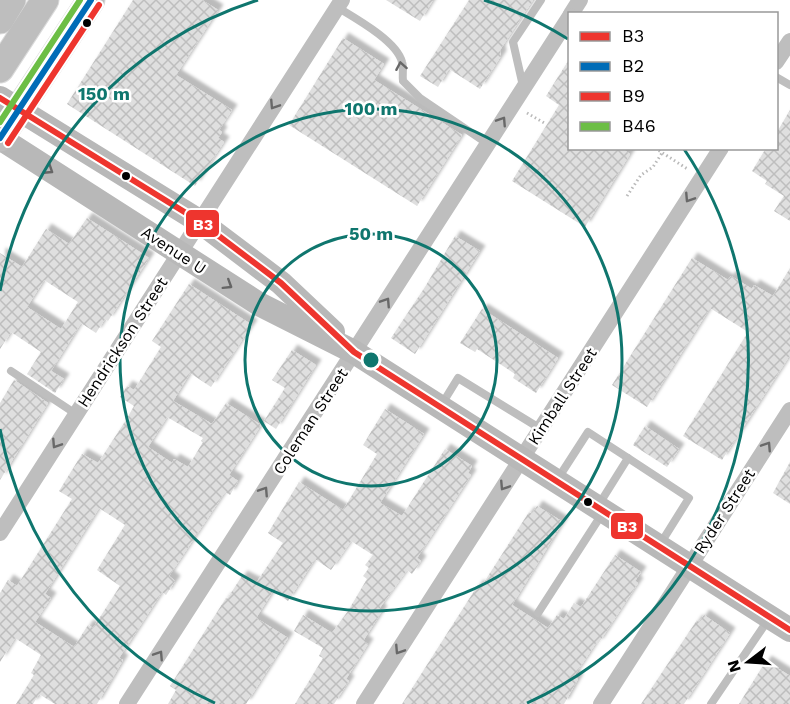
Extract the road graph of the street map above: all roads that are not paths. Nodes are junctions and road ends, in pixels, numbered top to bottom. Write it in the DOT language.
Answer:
graph roads {
  1 [pos="12,0"];
  2 [pos="45,0"];
  3 [pos="91,0"];
  4 [pos="541,0"];
  5 [pos="340,3"];
  6 [pos="568,18"];
  7 [pos="0,20"];
  8 [pos="790,41"];
  9 [pos="778,60"];
  10 [pos="0,69"];
  11 [pos="524,87"];
  12 [pos="9,104"];
  13 [pos="0,138"];
  14 [pos="488,144"];
  15 [pos="720,150"];
  16 [pos="200,221"];
  17 [pos="178,253"];
  18 [pos="354,352"];
  19 [pos="11,371"];
  20 [pos="440,406"];
  21 [pos="790,410"];
  22 [pos="76,414"];
  23 [pos="541,429"];
  24 [pos="628,458"];
  25 [pos="522,459"];
  26 [pos="556,481"];
  27 [pos="601,509"];
  28 [pos="0,533"];
  29 [pos="659,546"];
  30 [pos="689,566"];
  31 [pos="538,613"];
  32 [pos="780,624"];
  33 [pos="127,704"];
  34 [pos="364,704"];
  35 [pos="601,704"];
  36 [pos="711,704"];
  1 -- 7 [label="main road"];
  2 -- 10 [label="main road"];
  3 -- 12 [label="main road"];
  4 -- 11 [label="lane"];
  14 -- 5 [label="lane, one-way"];
  5 -- 16 [label="street, Hendrickson Street, one-way"];
  6 -- 11 [label="street, Coleman Street"];
  8 -- 9 [label="street"];
  14 -- 11 [label="street, Coleman Street, one-way"];
  12 -- 13 [label="main road"];
  12 -- 16 [label="main road, Avenue U"];
  13 -- 17 [label="main road, Avenue U, one-way"];
  18 -- 14 [label="street, Coleman Street, one-way"];
  15 -- 23 [label="street, Kimball Street, one-way"];
  16 -- 17 [label="street, Hendrickson Street"];
  16 -- 18 [label="main road, Avenue U"];
  17 -- 18 [label="main road, Avenue U, one-way"];
  17 -- 22 [label="street, Hendrickson Street"];
  18 -- 20 [label="main road, Avenue U"];
  33 -- 18 [label="street, Coleman Street, one-way"];
  19 -- 22 [label="lane"];
  20 -- 23 [label="lane"];
  20 -- 25 [label="main road, Avenue U"];
  30 -- 21 [label="street, Ryder Street, one-way"];
  22 -- 28 [label="street, Hendrickson Street, one-way"];
  23 -- 25 [label="street, Kimball Street"];
  24 -- 26 [label="lane"];
  24 -- 27 [label="lane"];
  24 -- 29 [label="lane"];
  25 -- 26 [label="main road, Avenue U"];
  25 -- 34 [label="street, Kimball Street, one-way"];
  26 -- 27 [label="main road, Avenue U"];
  27 -- 29 [label="main road, Avenue U"];
  27 -- 31 [label="lane"];
  29 -- 30 [label="main road, Avenue U"];
  30 -- 32 [label="main road, Avenue U"];
  30 -- 35 [label="street, Ryder Street"];
  32 -- 36 [label="lane"];
}
